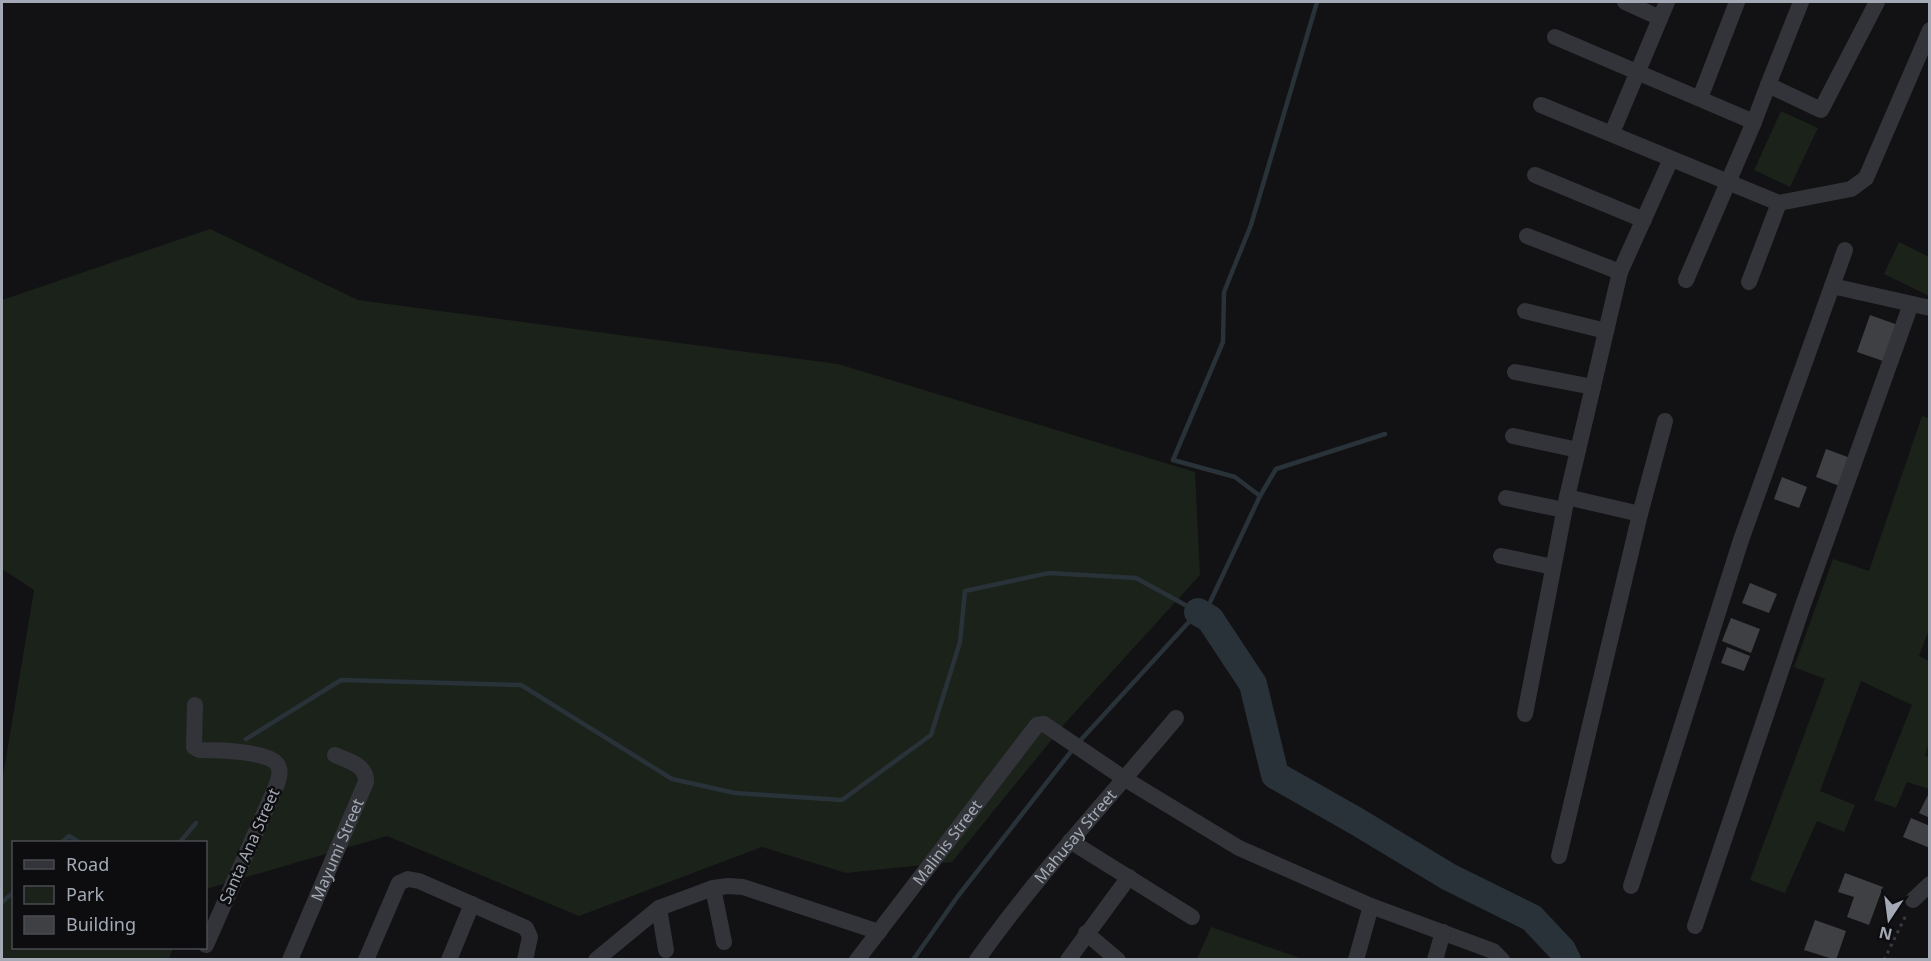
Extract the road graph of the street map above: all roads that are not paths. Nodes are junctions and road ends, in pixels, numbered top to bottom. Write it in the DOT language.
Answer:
graph roads {
  1 [pos="1625,2"];
  2 [pos="1667,2"];
  3 [pos="1737,2"];
  4 [pos="1801,2"];
  5 [pos="1877,2"];
  6 [pos="1660,18"];
  7 [pos="1929,30"];
  8 [pos="1554,37"];
  9 [pos="1637,72"];
  10 [pos="1768,85"];
  11 [pos="1700,98"];
  12 [pos="1540,105"];
  13 [pos="1754,122"];
  14 [pos="1612,134"];
  15 [pos="1671,159"];
  16 [pos="1535,174"];
  17 [pos="1729,183"];
  18 [pos="1779,203"];
  19 [pos="1644,220"];
  20 [pos="1527,236"];
  21 [pos="1845,250"];
  22 [pos="1620,272"];
  23 [pos="1686,280"];
  24 [pos="1749,282"];
  25 [pos="1833,286"];
  26 [pos="1911,304"];
  27 [pos="1929,308"];
  28 [pos="1525,311"];
  29 [pos="1606,331"];
  30 [pos="1515,372"];
  31 [pos="1593,387"];
  32 [pos="1665,421"];
  33 [pos="1513,436"];
  34 [pos="1578,450"];
  35 [pos="1506,498"];
  36 [pos="1566,504"];
  37 [pos="1640,514"];
  38 [pos="1501,556"];
  39 [pos="1553,567"];
  40 [pos="195,705"];
  41 [pos="1525,714"];
  42 [pos="1176,718"];
  43 [pos="335,755"];
  44 [pos="1125,779"];
  45 [pos="1070,841"];
  46 [pos="1559,856"];
  47 [pos="1129,877"];
  48 [pos="1929,884"];
  49 [pos="1630,886"];
  50 [pos="713,888"];
  51 [pos="1913,900"];
  52 [pos="472,904"];
  53 [pos="1371,906"];
  54 [pos="659,908"];
  55 [pos="1192,917"];
  56 [pos="1695,926"];
  57 [pos="879,932"];
  58 [pos="1443,932"];
  59 [pos="1086,933"];
  60 [pos="207,942"];
  61 [pos="724,942"];
  62 [pos="666,950"];
  63 [pos="290,960"];
  64 [pos="366,960"];
  65 [pos="449,960"];
  66 [pos="525,960"];
  67 [pos="596,960"];
  68 [pos="857,960"];
  69 [pos="977,960"];
  70 [pos="1068,960"];
  71 [pos="1118,960"];
  72 [pos="1356,960"];
  73 [pos="1435,960"];
  74 [pos="1502,960"];
  1 -- 6 [label="street"];
  2 -- 6 [label="street"];
  3 -- 11 [label="street"];
  4 -- 10 [label="street"];
  5 -- 10 [label="street"];
  6 -- 9 [label="street"];
  7 -- 18 [label="street"];
  8 -- 9 [label="street"];
  9 -- 11 [label="street"];
  9 -- 14 [label="street"];
  10 -- 13 [label="street"];
  11 -- 13 [label="street"];
  12 -- 14 [label="street"];
  13 -- 17 [label="street"];
  14 -- 15 [label="street"];
  15 -- 17 [label="street"];
  15 -- 19 [label="street"];
  16 -- 19 [label="street"];
  17 -- 18 [label="street"];
  17 -- 23 [label="street"];
  18 -- 24 [label="street"];
  19 -- 22 [label="street"];
  20 -- 22 [label="street"];
  21 -- 25 [label="street"];
  22 -- 29 [label="street"];
  25 -- 26 [label="street"];
  25 -- 49 [label="street"];
  26 -- 27 [label="street"];
  26 -- 56 [label="street"];
  28 -- 29 [label="street"];
  29 -- 31 [label="street"];
  30 -- 31 [label="street"];
  31 -- 34 [label="street"];
  32 -- 37 [label="street"];
  33 -- 34 [label="street"];
  34 -- 36 [label="street"];
  35 -- 36 [label="street"];
  36 -- 37 [label="street"];
  36 -- 39 [label="street"];
  37 -- 46 [label="street"];
  38 -- 39 [label="street"];
  39 -- 41 [label="street"];
  40 -- 60 [label="street, Santa Ana Street"];
  42 -- 44 [label="street, Mahusay Street"];
  43 -- 63 [label="street, Mayumi Street"];
  44 -- 45 [label="street, Mahusay Street"];
  44 -- 53 [label="street"];
  44 -- 57 [label="street, Malinis Street"];
  45 -- 47 [label="street"];
  45 -- 69 [label="street, Mahusay Street"];
  47 -- 55 [label="street"];
  47 -- 59 [label="street"];
  48 -- 51 [label="street"];
  50 -- 54 [label="street"];
  50 -- 57 [label="street"];
  50 -- 61 [label="street"];
  52 -- 64 [label="street"];
  52 -- 65 [label="street"];
  52 -- 66 [label="street"];
  53 -- 58 [label="street"];
  53 -- 72 [label="street"];
  54 -- 62 [label="street"];
  54 -- 67 [label="street"];
  57 -- 68 [label="street, Malinis Street"];
  58 -- 73 [label="street"];
  58 -- 74 [label="street"];
  59 -- 70 [label="street"];
  59 -- 71 [label="street"];
}
